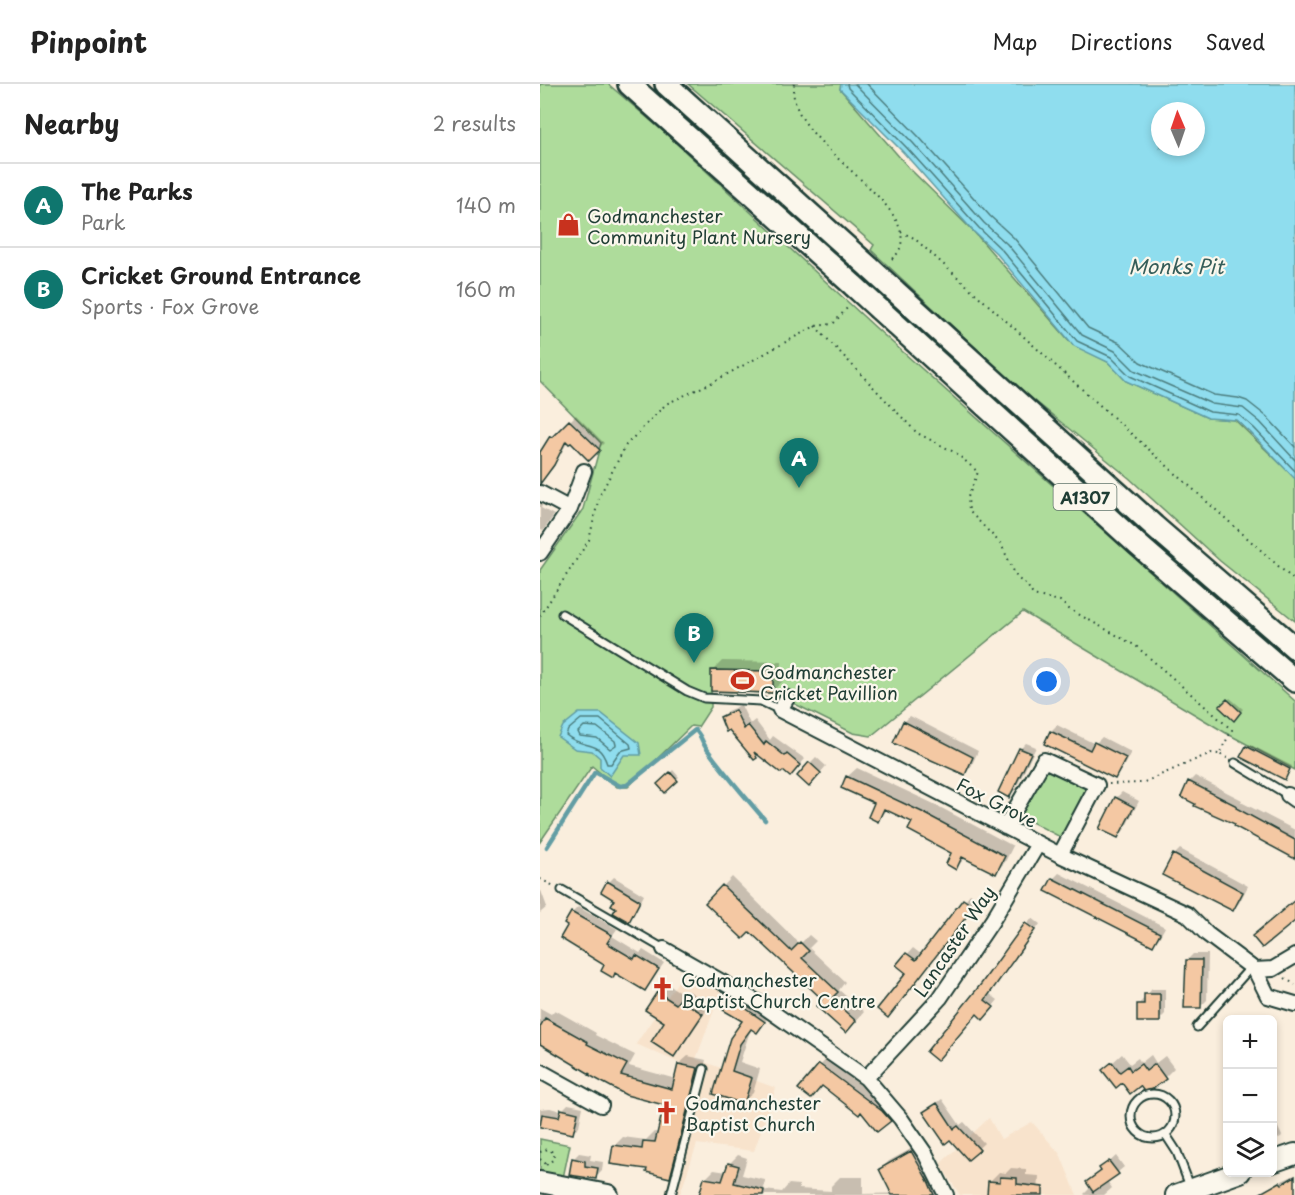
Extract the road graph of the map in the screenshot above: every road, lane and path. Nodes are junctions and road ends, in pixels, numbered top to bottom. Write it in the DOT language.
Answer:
graph roads {
  1 [pos="629,84"];
  2 [pos="666,84"];
  3 [pos="794,84"];
  4 [pos="901,232"];
  5 [pos="879,266"];
  6 [pos="853,294"];
  7 [pos="815,326"];
  8 [pos="584,471"];
  9 [pos="540,493"];
  10 [pos="570,509"];
  11 [pos="540,553"];
  12 [pos="1295,581"];
  13 [pos="562,614"];
  14 [pos="540,616"];
  15 [pos="1295,648"];
  16 [pos="1295,681"];
  17 [pos="783,704"];
  18 [pos="1219,754"];
  19 [pos="1235,763"];
  20 [pos="1098,785"];
  21 [pos="1292,797"];
  22 [pos="1005,827"];
  23 [pos="1038,844"];
  24 [pos="1060,855"];
  25 [pos="540,879"];
  26 [pos="562,890"];
  27 [pos="664,949"];
  28 [pos="1295,956"];
  29 [pos="1253,969"];
  30 [pos="1295,1004"];
  31 [pos="1197,1027"];
  32 [pos="704,1070"];
  33 [pos="540,1071"];
  34 [pos="866,1078"];
  35 [pos="601,1105"];
  36 [pos="1166,1135"];
  37 [pos="540,1152"];
  38 [pos="1295,1154"];
  39 [pos="540,1159"];
  40 [pos="1277,1160"];
  41 [pos="543,1176"];
  42 [pos="1229,1177"];
  43 [pos="1183,1193"];
  44 [pos="608,1195"];
  45 [pos="671,1195"];
  46 [pos="946,1195"];
  1 -- 6 [label="main road, A1307"];
  2 -- 5 [label="main road, A1307"];
  3 -- 4 [label="path"];
  4 -- 5 [label="path"];
  4 -- 12 [label="path"];
  5 -- 15 [label="main road, A1307, bridge"];
  6 -- 7 [label="path"];
  6 -- 16 [label="main road, A1307, bridge"];
  7 -- 14 [label="path"];
  7 -- 18 [label="path"];
  8 -- 10 [label="street"];
  9 -- 10 [label="street"];
  10 -- 11 [label="street"];
  13 -- 17 [label="lane"];
  17 -- 22 [label="street, Fox Grove"];
  18 -- 19 [label="path"];
  18 -- 20 [label="path"];
  19 -- 21 [label="lane"];
  20 -- 22 [label="street"];
  20 -- 24 [label="street"];
  22 -- 23 [label="street, Fox Grove"];
  23 -- 24 [label="street, Fox Grove"];
  23 -- 34 [label="street, Lancaster Way"];
  24 -- 29 [label="street, Fox Grove"];
  25 -- 26 [label="path"];
  26 -- 27 [label="lane"];
  27 -- 34 [label="street"];
  28 -- 29 [label="street"];
  29 -- 30 [label="street"];
  29 -- 31 [label="lane"];
  32 -- 45 [label="lane"];
  33 -- 35 [label="street"];
  34 -- 46 [label="street"];
  36 -- 36 [label="lane"];
  36 -- 43 [label="lane"];
  37 -- 41 [label="path"];
  38 -- 40 [label="main road"];
  39 -- 41 [label="path"];
  41 -- 44 [label="main road"];
  42 -- 43 [label="main road"];
}
